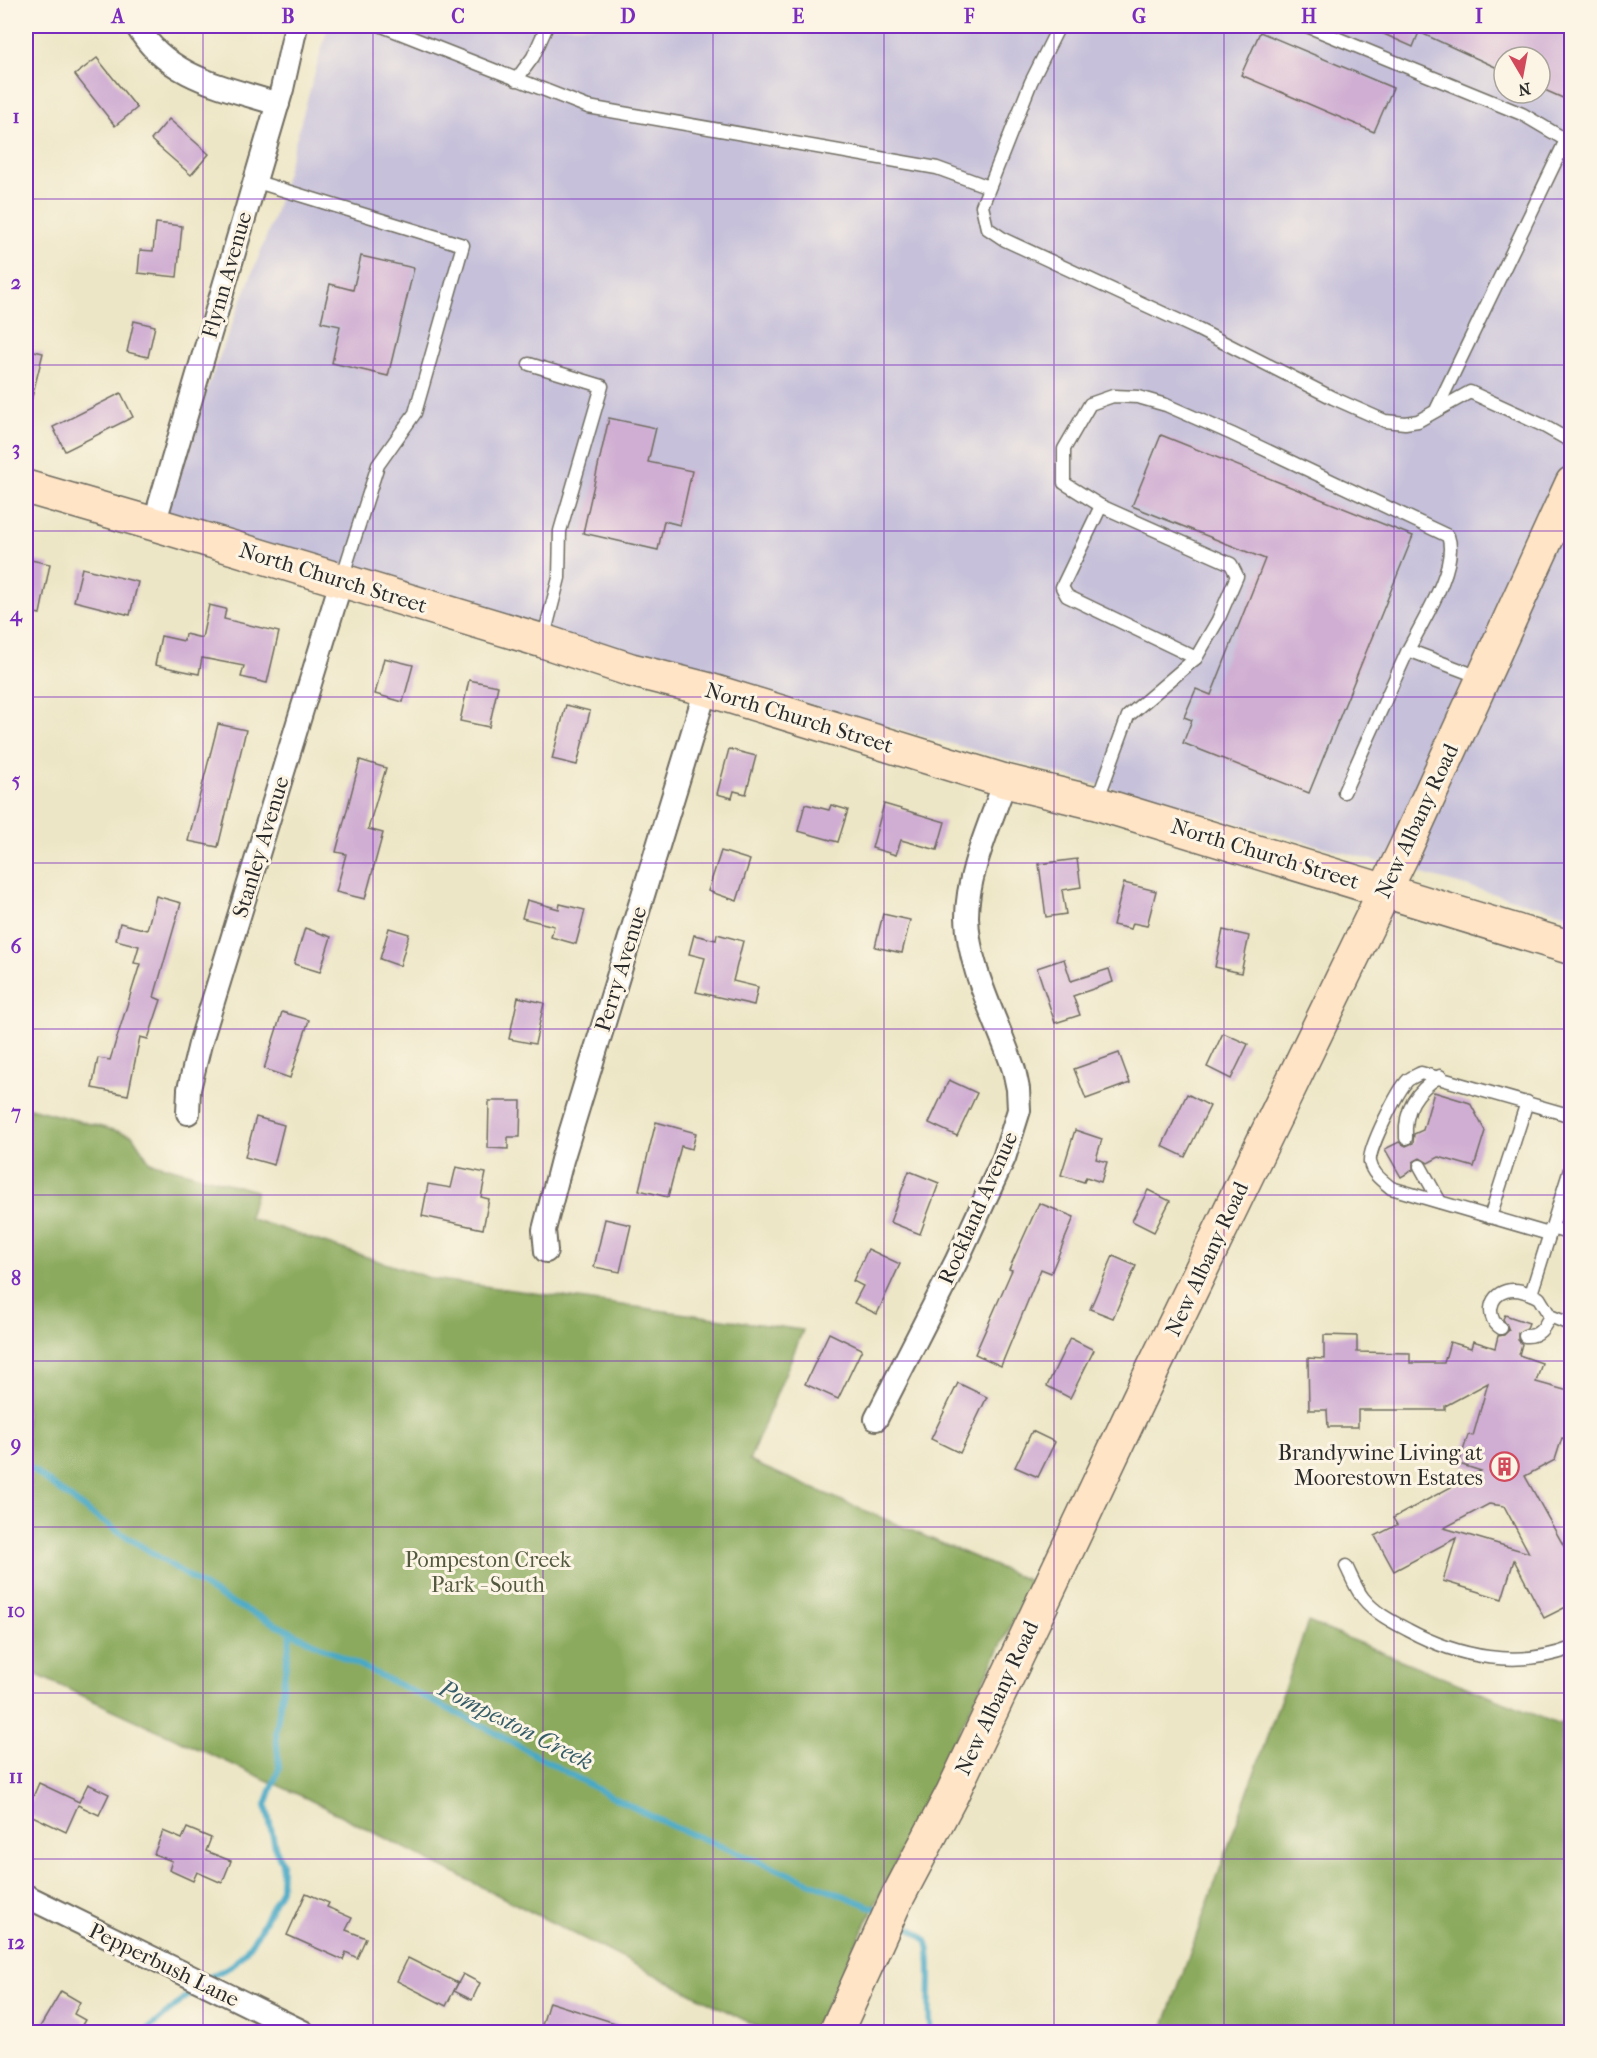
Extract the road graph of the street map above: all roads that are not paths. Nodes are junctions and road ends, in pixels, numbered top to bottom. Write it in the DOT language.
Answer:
graph roads {
  1 [pos="137,26"];
  2 [pos="296,26"];
  3 [pos="382,26"];
  4 [pos="547,26"];
  5 [pos="1059,26"];
  6 [pos="1306,26"];
  7 [pos="516,80"];
  8 [pos="278,104"];
  9 [pos="1569,143"];
  10 [pos="254,182"];
  11 [pos="989,187"];
  12 [pos="530,364"];
  13 [pos="1437,408"];
  14 [pos="1572,442"];
  15 [pos="1572,483"];
  16 [pos="26,487"];
  17 [pos="1101,506"];
  18 [pos="154,524"];
  19 [pos="341,582"];
  20 [pos="543,641"];
  21 [pos="1408,650"];
  22 [pos="1196,658"];
  23 [pos="1483,678"];
  24 [pos="706,689"];
  25 [pos="1005,781"];
  26 [pos="1344,792"];
  27 [pos="1096,803"];
  28 [pos="1385,891"];
  29 [pos="1572,948"];
  30 [pos="1440,1076"];
  31 [pos="1527,1102"];
  32 [pos="189,1113"];
  33 [pos="1572,1116"];
  34 [pos="1406,1138"];
  35 [pos="1572,1163"];
  36 [pos="1420,1166"];
  37 [pos="1440,1202"];
  38 [pos="1490,1217"];
  39 [pos="1550,1231"];
  40 [pos="1572,1234"];
  41 [pos="546,1251"];
  42 [pos="1531,1294"];
  43 [pos="1550,1317"];
  44 [pos="1572,1325"];
  45 [pos="1501,1328"];
  46 [pos="1525,1336"];
  47 [pos="876,1419"];
  48 [pos="1346,1566"];
  49 [pos="1572,1648"];
  50 [pos="26,1896"];
  51 [pos="303,2032"];
  52 [pos="836,2032"];
  1 -- 8 [label="street"];
  2 -- 8 [label="street, Flynn Avenue"];
  3 -- 7 [label="lane"];
  4 -- 7 [label="lane"];
  5 -- 11 [label="lane"];
  6 -- 9 [label="lane"];
  7 -- 11 [label="lane"];
  8 -- 10 [label="street, Flynn Avenue"];
  9 -- 13 [label="lane"];
  10 -- 18 [label="street, Flynn Avenue"];
  10 -- 19 [label="lane"];
  11 -- 13 [label="lane"];
  12 -- 20 [label="lane"];
  13 -- 14 [label="lane"];
  15 -- 23 [label="main road, New Albany Road"];
  16 -- 18 [label="main road, North Church Street"];
  17 -- 21 [label="lane"];
  17 -- 22 [label="lane"];
  17 -- 22 [label="lane"];
  18 -- 19 [label="main road, North Church Street"];
  19 -- 20 [label="main road, North Church Street"];
  19 -- 32 [label="street, Stanley Avenue"];
  20 -- 24 [label="main road, North Church Street"];
  21 -- 23 [label="lane"];
  21 -- 26 [label="lane"];
  22 -- 27 [label="lane"];
  23 -- 28 [label="main road, New Albany Road"];
  24 -- 25 [label="main road, North Church Street"];
  24 -- 41 [label="street, Perry Avenue"];
  25 -- 27 [label="main road, North Church Street"];
  25 -- 47 [label="street, Rockland Avenue"];
  27 -- 28 [label="main road, North Church Street"];
  28 -- 29 [label="main road, North Church Street"];
  28 -- 52 [label="main road, New Albany Road"];
  30 -- 31 [label="lane"];
  30 -- 34 [label="lane"];
  30 -- 37 [label="lane"];
  31 -- 33 [label="lane"];
  31 -- 38 [label="lane"];
  35 -- 39 [label="lane"];
  36 -- 37 [label="lane"];
  37 -- 38 [label="lane"];
  38 -- 39 [label="lane"];
  39 -- 40 [label="lane"];
  39 -- 42 [label="lane"];
  42 -- 43 [label="lane"];
  42 -- 45 [label="lane"];
  43 -- 44 [label="lane"];
  43 -- 46 [label="lane"];
  48 -- 49 [label="lane"];
  50 -- 51 [label="street, Pepperbush Lane"];
}
